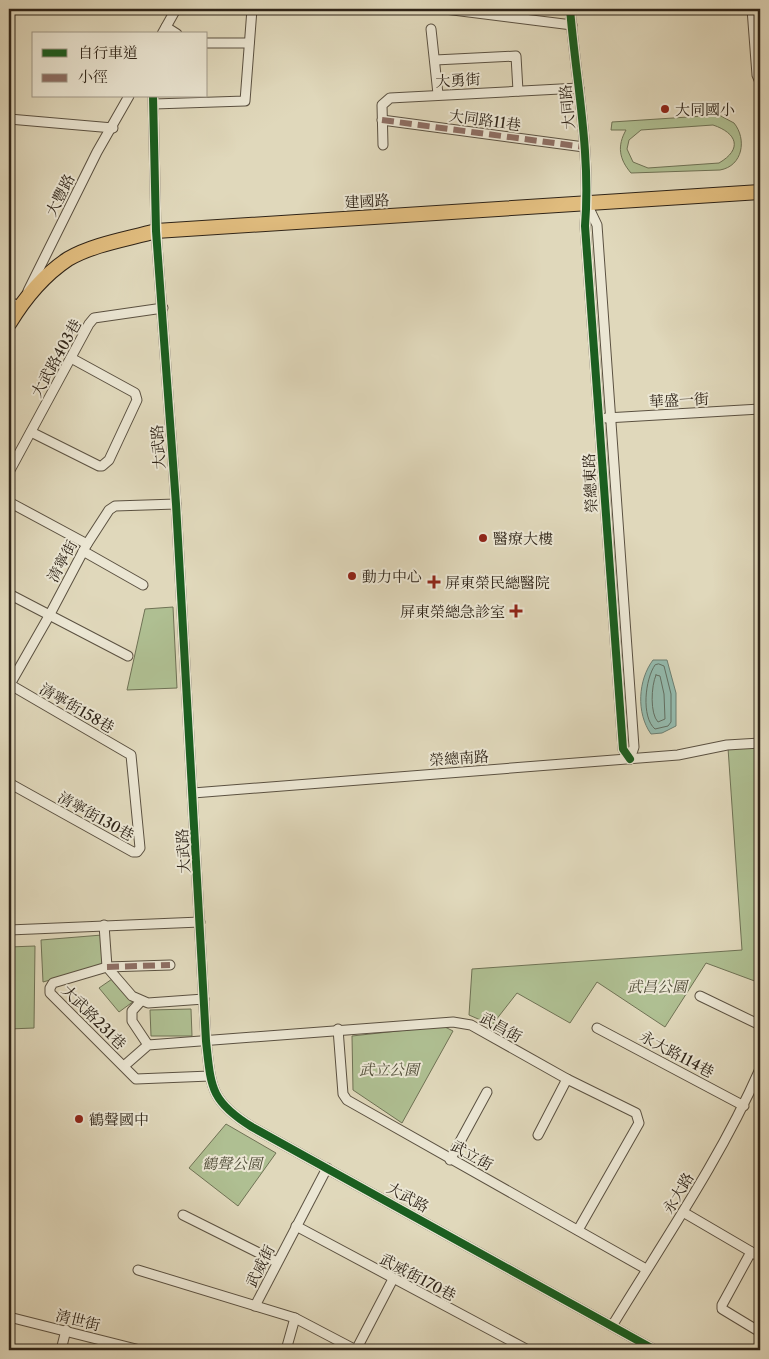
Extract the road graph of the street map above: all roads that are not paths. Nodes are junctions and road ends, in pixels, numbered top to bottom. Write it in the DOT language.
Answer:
graph roads {
  1 [pos="176,9"];
  2 [pos="252,9"];
  3 [pos="445,9"];
  4 [pos="570,9"];
  5 [pos="752,9"];
  6 [pos="572,25"];
  7 [pos="431,29"];
  8 [pos="164,30"];
  9 [pos="208,43"];
  10 [pos="249,43"];
  11 [pos="435,60"];
  12 [pos="760,82"];
  13 [pos="579,88"];
  14 [pos="518,91"];
  15 [pos="438,94"];
  16 [pos="128,98"];
  17 [pos="154,100"];
  18 [pos="9,119"];
  19 [pos="382,120"];
  20 [pos="113,128"];
  21 [pos="383,145"];
  22 [pos="584,147"];
  23 [pos="760,192"];
  24 [pos="587,204"];
  25 [pos="156,231"];
  26 [pos="14,304"];
  27 [pos="162,308"];
  28 [pos="9,324"];
  29 [pos="605,335"];
  30 [pos="594,336"];
  31 [pos="71,358"];
  32 [pos="760,409"];
  33 [pos="600,418"];
  34 [pos="611,418"];
  35 [pos="31,432"];
  36 [pos="9,472"];
  37 [pos="615,479"];
  38 [pos="604,480"];
  39 [pos="9,502"];
  40 [pos="176,504"];
  41 [pos="85,548"];
  42 [pos="142,585"];
  43 [pos="9,594"];
  44 [pos="49,616"];
  45 [pos="128,656"];
  46 [pos="629,677"];
  47 [pos="618,679"];
  48 [pos="9,685"];
  49 [pos="760,743"];
  50 [pos="131,755"];
  51 [pos="630,758"];
  52 [pos="9,783"];
  53 [pos="193,793"];
  54 [pos="200,922"];
  55 [pos="104,925"];
  56 [pos="9,930"];
  57 [pos="170,965"];
  58 [pos="108,967"];
  59 [pos="700,996"];
  60 [pos="204,999"];
  61 [pos="141,1001"];
  62 [pos="760,1025"];
  63 [pos="597,1028"];
  64 [pos="338,1029"];
  65 [pos="206,1041"];
  66 [pos="148,1045"];
  67 [pos="124,1066"];
  68 [pos="760,1069"];
  69 [pos="210,1076"];
  70 [pos="568,1079"];
  71 [pos="487,1092"];
  72 [pos="744,1106"];
  73 [pos="538,1135"];
  74 [pos="450,1160"];
  75 [pos="327,1168"];
  76 [pos="683,1212"];
  77 [pos="183,1215"];
  78 [pos="296,1226"];
  79 [pos="578,1230"];
  80 [pos="751,1252"];
  81 [pos="760,1257"];
  82 [pos="277,1262"];
  83 [pos="646,1269"];
  84 [pos="138,1270"];
  85 [pos="393,1279"];
  86 [pos="255,1306"];
  87 [pos="9,1317"];
  88 [pos="294,1318"];
  89 [pos="612,1326"];
  90 [pos="66,1330"];
  91 [pos="760,1332"];
  92 [pos="512,1346"];
  93 [pos="61,1350"];
  94 [pos="140,1350"];
  95 [pos="286,1350"];
  96 [pos="356,1350"];
  97 [pos="528,1350"];
  98 [pos="655,1350"];
  1 -- 8 [label="street"];
  2 -- 10 [label="street"];
  3 -- 6 [label="street"];
  4 -- 6 [label="street, 大同路"];
  5 -- 12 [label="street"];
  6 -- 13 [label="street, 大同路"];
  7 -- 11 [label="street"];
  9 -- 10 [label="street"];
  10 -- 17 [label="street"];
  11 -- 14 [label="street"];
  11 -- 15 [label="street"];
  13 -- 14 [label="street, 大勇街"];
  13 -- 22 [label="street, 大同路"];
  14 -- 15 [label="street, 大勇街"];
  15 -- 19 [label="street, 大勇街"];
  16 -- 20 [label="street, 大豐路"];
  17 -- 25 [label="street, 大武路"];
  18 -- 20 [label="street"];
  19 -- 21 [label="street, 大勇街"];
  19 -- 22 [label="street, 大同路11巷"];
  20 -- 26 [label="street, 大豐路"];
  22 -- 24 [label="street, 大同路"];
  23 -- 24 [label="main road, 建國路"];
  24 -- 25 [label="main road, 建國路"];
  24 -- 29 [label="street, 榮總東路"];
  24 -- 30 [label="street, 榮總東路"];
  25 -- 26 [label="main road, 建國路"];
  25 -- 27 [label="street, 大武路"];
  26 -- 28 [label="main road, 建國路"];
  27 -- 31 [label="street, 大武路403巷"];
  27 -- 40 [label="street, 大武路"];
  29 -- 30 [label="street"];
  29 -- 34 [label="street, 榮總東路"];
  30 -- 33 [label="street, 榮總東路"];
  31 -- 35 [label="street, 大武路403巷"];
  31 -- 35 [label="street"];
  32 -- 34 [label="street, 華盛一街"];
  33 -- 34 [label="street, 華盛一街"];
  33 -- 38 [label="street, 榮總東路"];
  34 -- 37 [label="street, 榮總東路"];
  35 -- 36 [label="street, 大武路403巷"];
  37 -- 38 [label="street"];
  37 -- 46 [label="street, 榮總東路"];
  38 -- 47 [label="street, 榮總東路"];
  39 -- 41 [label="street"];
  40 -- 41 [label="street, 清寧街"];
  40 -- 53 [label="street, 大武路"];
  41 -- 42 [label="street"];
  41 -- 44 [label="street, 清寧街"];
  43 -- 44 [label="street"];
  44 -- 45 [label="street"];
  44 -- 48 [label="street, 清寧街"];
  46 -- 47 [label="street"];
  46 -- 51 [label="street, 榮總東路"];
  47 -- 51 [label="street, 榮總東路"];
  48 -- 50 [label="street, 清寧街158巷"];
  49 -- 51 [label="street, 榮總南路"];
  50 -- 52 [label="street, 清寧街130巷"];
  51 -- 53 [label="street, 榮總南路"];
  53 -- 54 [label="street, 大武路"];
  54 -- 55 [label="street"];
  54 -- 60 [label="street, 大武路"];
  55 -- 56 [label="street"];
  55 -- 58 [label="street"];
  57 -- 58 [label="street"];
  58 -- 61 [label="street"];
  58 -- 67 [label="street, 大武路231巷"];
  59 -- 62 [label="street"];
  60 -- 61 [label="street"];
  60 -- 65 [label="street, 大武路"];
  61 -- 66 [label="street, 大武路231巷"];
  63 -- 72 [label="street, 永大路114巷"];
  64 -- 65 [label="street, 武昌街"];
  64 -- 70 [label="street, 武昌街"];
  64 -- 74 [label="street, 武立街"];
  65 -- 66 [label="street, 大武路231巷"];
  65 -- 69 [label="street, 大武路"];
  66 -- 67 [label="street, 大武路231巷"];
  67 -- 69 [label="street, 大武路231巷"];
  68 -- 72 [label="street, 永大路"];
  69 -- 75 [label="street, 大武路"];
  70 -- 73 [label="street"];
  70 -- 79 [label="street, 武昌街"];
  71 -- 74 [label="street"];
  72 -- 76 [label="street, 永大路"];
  74 -- 79 [label="street, 武立街"];
  75 -- 78 [label="street, 武威街"];
  75 -- 89 [label="street, 大武路"];
  76 -- 80 [label="street"];
  76 -- 83 [label="street, 永大路"];
  77 -- 82 [label="street"];
  78 -- 82 [label="street, 武威街"];
  78 -- 85 [label="street, 武威街170巷"];
  79 -- 83 [label="street, 武立街"];
  80 -- 81 [label="street"];
  80 -- 91 [label="street"];
  82 -- 86 [label="street, 武威街"];
  83 -- 89 [label="street, 永大路"];
  84 -- 86 [label="street"];
  85 -- 92 [label="street, 武威街170巷"];
  85 -- 96 [label="street"];
  86 -- 88 [label="street, 武威街"];
  87 -- 90 [label="street, 清世街"];
  88 -- 95 [label="street"];
  88 -- 96 [label="street, 武威街"];
  89 -- 98 [label="street, 大武路"];
  90 -- 93 [label="street"];
  90 -- 94 [label="street, 清世街"];
  92 -- 97 [label="street, 武威街170巷"];
}
